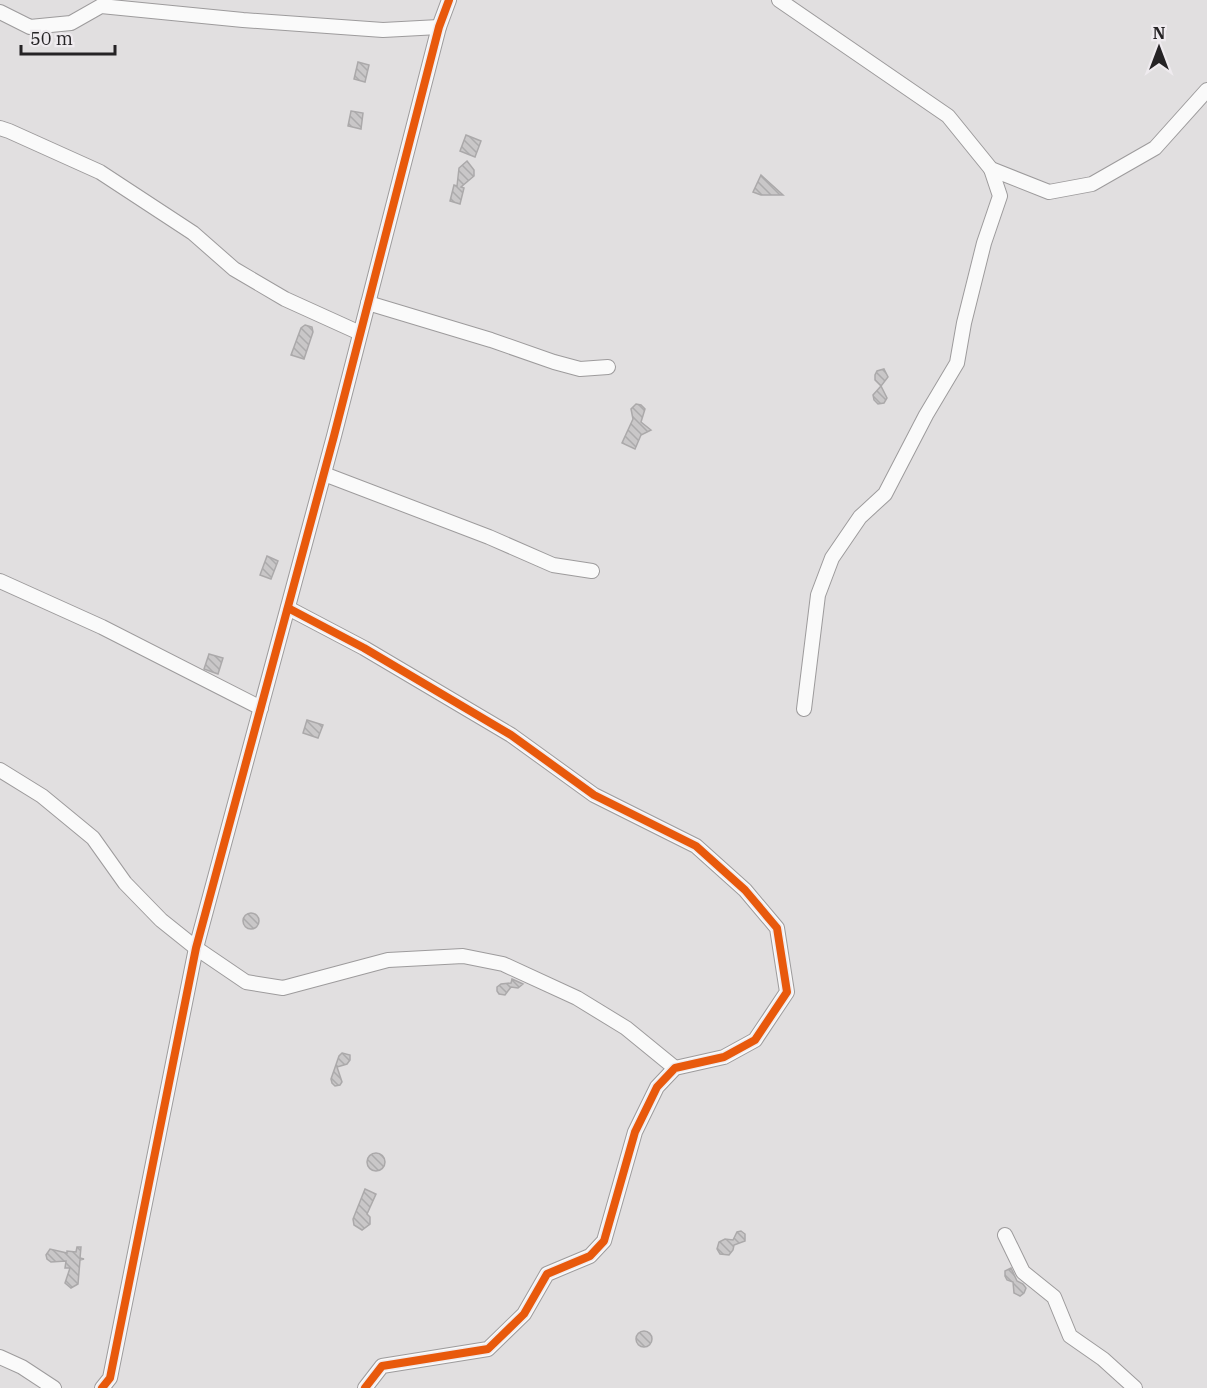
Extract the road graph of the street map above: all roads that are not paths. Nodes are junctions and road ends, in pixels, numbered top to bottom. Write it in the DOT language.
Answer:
graph roads {
  1 [pos="449,0"];
  2 [pos="779,0"];
  3 [pos="0,12"];
  4 [pos="439,27"];
  5 [pos="1207,90"];
  6 [pos="0,128"];
  7 [pos="991,169"];
  8 [pos="368,303"];
  9 [pos="360,333"];
  10 [pos="608,367"];
  11 [pos="324,474"];
  12 [pos="592,572"];
  13 [pos="0,581"];
  14 [pos="288,608"];
  15 [pos="261,708"];
  16 [pos="804,709"];
  17 [pos="0,770"];
  18 [pos="196,948"];
  19 [pos="675,1068"];
  20 [pos="1005,1236"];
  21 [pos="0,1357"];
  22 [pos="107,1384"];
  23 [pos="54,1388"];
  24 [pos="365,1388"];
  25 [pos="1135,1388"];
  1 -- 4 [label="street"];
  2 -- 7 [label="street"];
  3 -- 4 [label="street"];
  4 -- 8 [label="street"];
  5 -- 7 [label="street"];
  6 -- 9 [label="street"];
  7 -- 16 [label="street"];
  8 -- 9 [label="street"];
  8 -- 10 [label="street"];
  9 -- 11 [label="street"];
  11 -- 12 [label="street"];
  11 -- 14 [label="street"];
  13 -- 15 [label="street"];
  14 -- 15 [label="street"];
  14 -- 19 [label="street"];
  15 -- 18 [label="street"];
  17 -- 18 [label="street"];
  18 -- 19 [label="street"];
  18 -- 22 [label="street"];
  19 -- 24 [label="street"];
  20 -- 25 [label="street"];
  21 -- 23 [label="street"];
}
